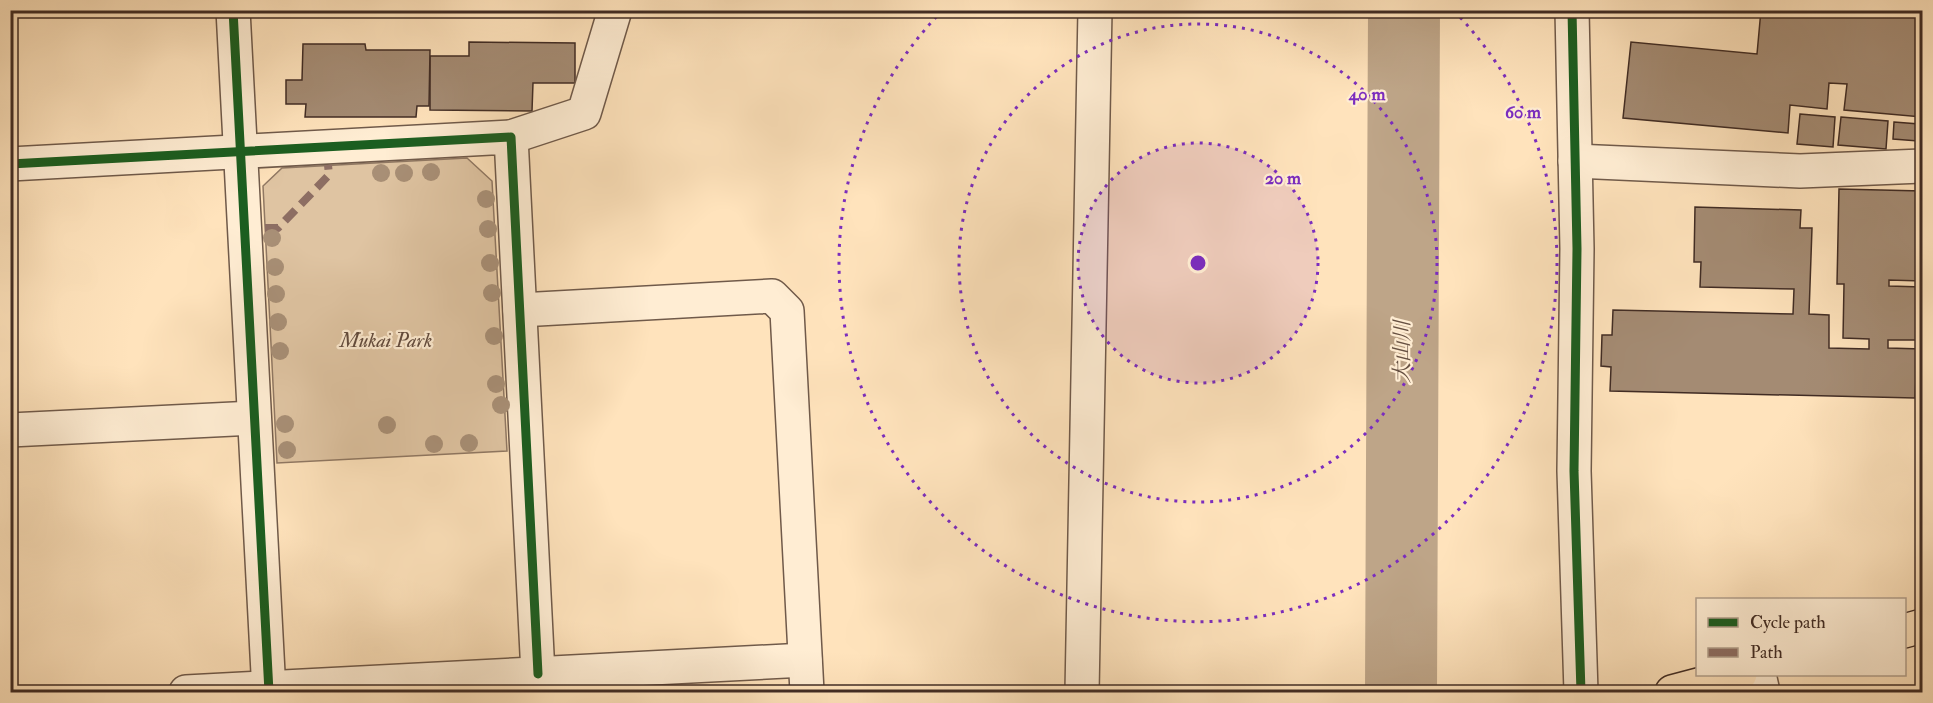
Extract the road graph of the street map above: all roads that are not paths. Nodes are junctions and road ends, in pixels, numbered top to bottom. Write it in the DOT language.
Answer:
graph roads {
  1 [pos="233,10"];
  2 [pos="615,10"];
  3 [pos="1095,10"];
  4 [pos="1572,10"];
  5 [pos="511,137"];
  6 [pos="241,152"];
  7 [pos="1575,161"];
  8 [pos="10,164"];
  9 [pos="1923,166"];
  10 [pos="520,310"];
  11 [pos="254,418"];
  12 [pos="10,430"];
  13 [pos="1923,626"];
  14 [pos="1906,631"];
  15 [pos="805,660"];
  16 [pos="538,674"];
  17 [pos="1736,676"];
  18 [pos="1759,676"];
  19 [pos="269,690"];
  20 [pos="186,693"];
  21 [pos="807,693"];
  22 [pos="1082,693"];
  23 [pos="1581,693"];
  24 [pos="1672,693"];
  25 [pos="1763,693"];
  1 -- 6 [label="street"];
  2 -- 5 [label="street"];
  3 -- 22 [label="street"];
  4 -- 7 [label="street"];
  5 -- 6 [label="street"];
  5 -- 10 [label="street"];
  6 -- 8 [label="street"];
  6 -- 11 [label="street"];
  7 -- 9 [label="street"];
  7 -- 23 [label="street"];
  10 -- 15 [label="street"];
  10 -- 16 [label="street"];
  11 -- 12 [label="street"];
  11 -- 19 [label="street"];
  13 -- 14 [label="main road"];
  15 -- 16 [label="street"];
  15 -- 21 [label="street"];
  16 -- 19 [label="street"];
  17 -- 24 [label="main road"];
  18 -- 25 [label="street"];
  19 -- 20 [label="street"];
}
